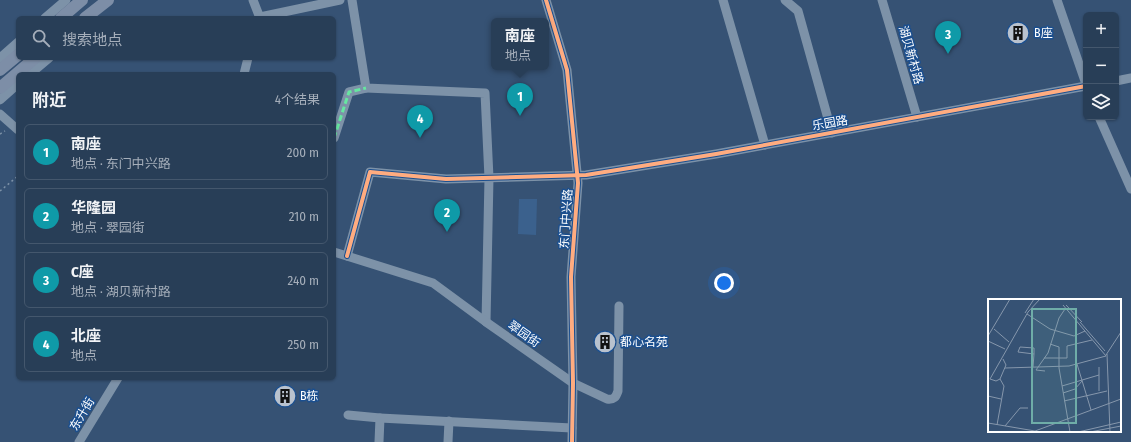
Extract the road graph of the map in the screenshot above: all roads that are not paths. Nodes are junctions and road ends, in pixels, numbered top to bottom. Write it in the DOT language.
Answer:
graph roads {
  1 [pos="66,0"];
  2 [pos="82,0"];
  3 [pos="108,0"];
  4 [pos="253,0"];
  5 [pos="340,0"];
  6 [pos="352,0"];
  7 [pos="546,0"];
  8 [pos="723,0"];
  9 [pos="785,0"];
  10 [pos="882,0"];
  11 [pos="1057,0"];
  12 [pos="93,14"];
  13 [pos="47,16"];
  14 [pos="63,16"];
  15 [pos="260,16"];
  16 [pos="265,16"];
  17 [pos="16,44"];
  18 [pos="16,57"];
  19 [pos="0,58"];
  20 [pos="33,60"];
  21 [pos="47,60"];
  22 [pos="248,60"];
  23 [pos="0,70"];
  24 [pos="19,72"];
  25 [pos="32,72"];
  26 [pos="244,72"];
  27 [pos="16,74"];
  28 [pos="1131,78"];
  29 [pos="1119,80"];
  30 [pos="1086,84"];
  31 [pos="16,86"];
  32 [pos="1083,86"];
  33 [pos="0,88"];
  34 [pos="366,88"];
  35 [pos="0,100"];
  36 [pos="0,114"];
  37 [pos="917,117"];
  38 [pos="1100,120"];
  39 [pos="16,128"];
  40 [pos="336,132"];
  41 [pos="832,133"];
  42 [pos="765,145"];
  43 [pos="577,175"];
  44 [pos="489,178"];
  45 [pos="1131,189"];
  46 [pos="336,253"];
  47 [pos="347,256"];
  48 [pos="618,306"];
  49 [pos="486,322"];
  50 [pos="117,380"];
  51 [pos="573,383"];
  52 [pos="348,415"];
  53 [pos="380,418"];
  54 [pos="449,421"];
  55 [pos="572,428"];
  56 [pos="79,442"];
  57 [pos="379,442"];
  58 [pos="448,442"];
  59 [pos="572,442"];
  1 -- 13 [label="street"];
  2 -- 14 [label="main road"];
  3 -- 12 [label="main road"];
  4 -- 15 [label="street"];
  5 -- 16 [label="street"];
  6 -- 34 [label="street"];
  7 -- 43 [label="street, 东门中兴路"];
  8 -- 42 [label="street"];
  9 -- 41 [label="street"];
  10 -- 37 [label="street, 湖贝新村路"];
  11 -- 30 [label="street"];
  17 -- 19 [label="street"];
  18 -- 23 [label="main road"];
  20 -- 24 [label="main road"];
  21 -- 25 [label="street"];
  22 -- 26 [label="street"];
  27 -- 33 [label="main road"];
  28 -- 29 [label="street"];
  31 -- 35 [label="street"];
  32 -- 37 [label="street, 乐园路"];
  34 -- 40 [label="street"];
  34 -- 44 [label="street"];
  36 -- 39 [label="street"];
  37 -- 41 [label="street, 乐园路"];
  38 -- 45 [label="street"];
  41 -- 42 [label="street, 乐园路"];
  42 -- 43 [label="street, 乐园路"];
  43 -- 44 [label="street, 乐园路"];
  43 -- 51 [label="street, 东门中兴路"];
  44 -- 47 [label="street, 乐园路"];
  44 -- 49 [label="street"];
  46 -- 47 [label="street, 翠园街"];
  47 -- 49 [label="street, 翠园街"];
  48 -- 51 [label="street, 翠园街"];
  49 -- 51 [label="street, 翠园街"];
  50 -- 56 [label="street, 东升街"];
  51 -- 55 [label="street, 东门中兴路"];
  52 -- 53 [label="street"];
  53 -- 54 [label="street"];
  53 -- 57 [label="street"];
  54 -- 55 [label="street"];
  54 -- 58 [label="street"];
  55 -- 59 [label="street, 东门中兴路"];
}
